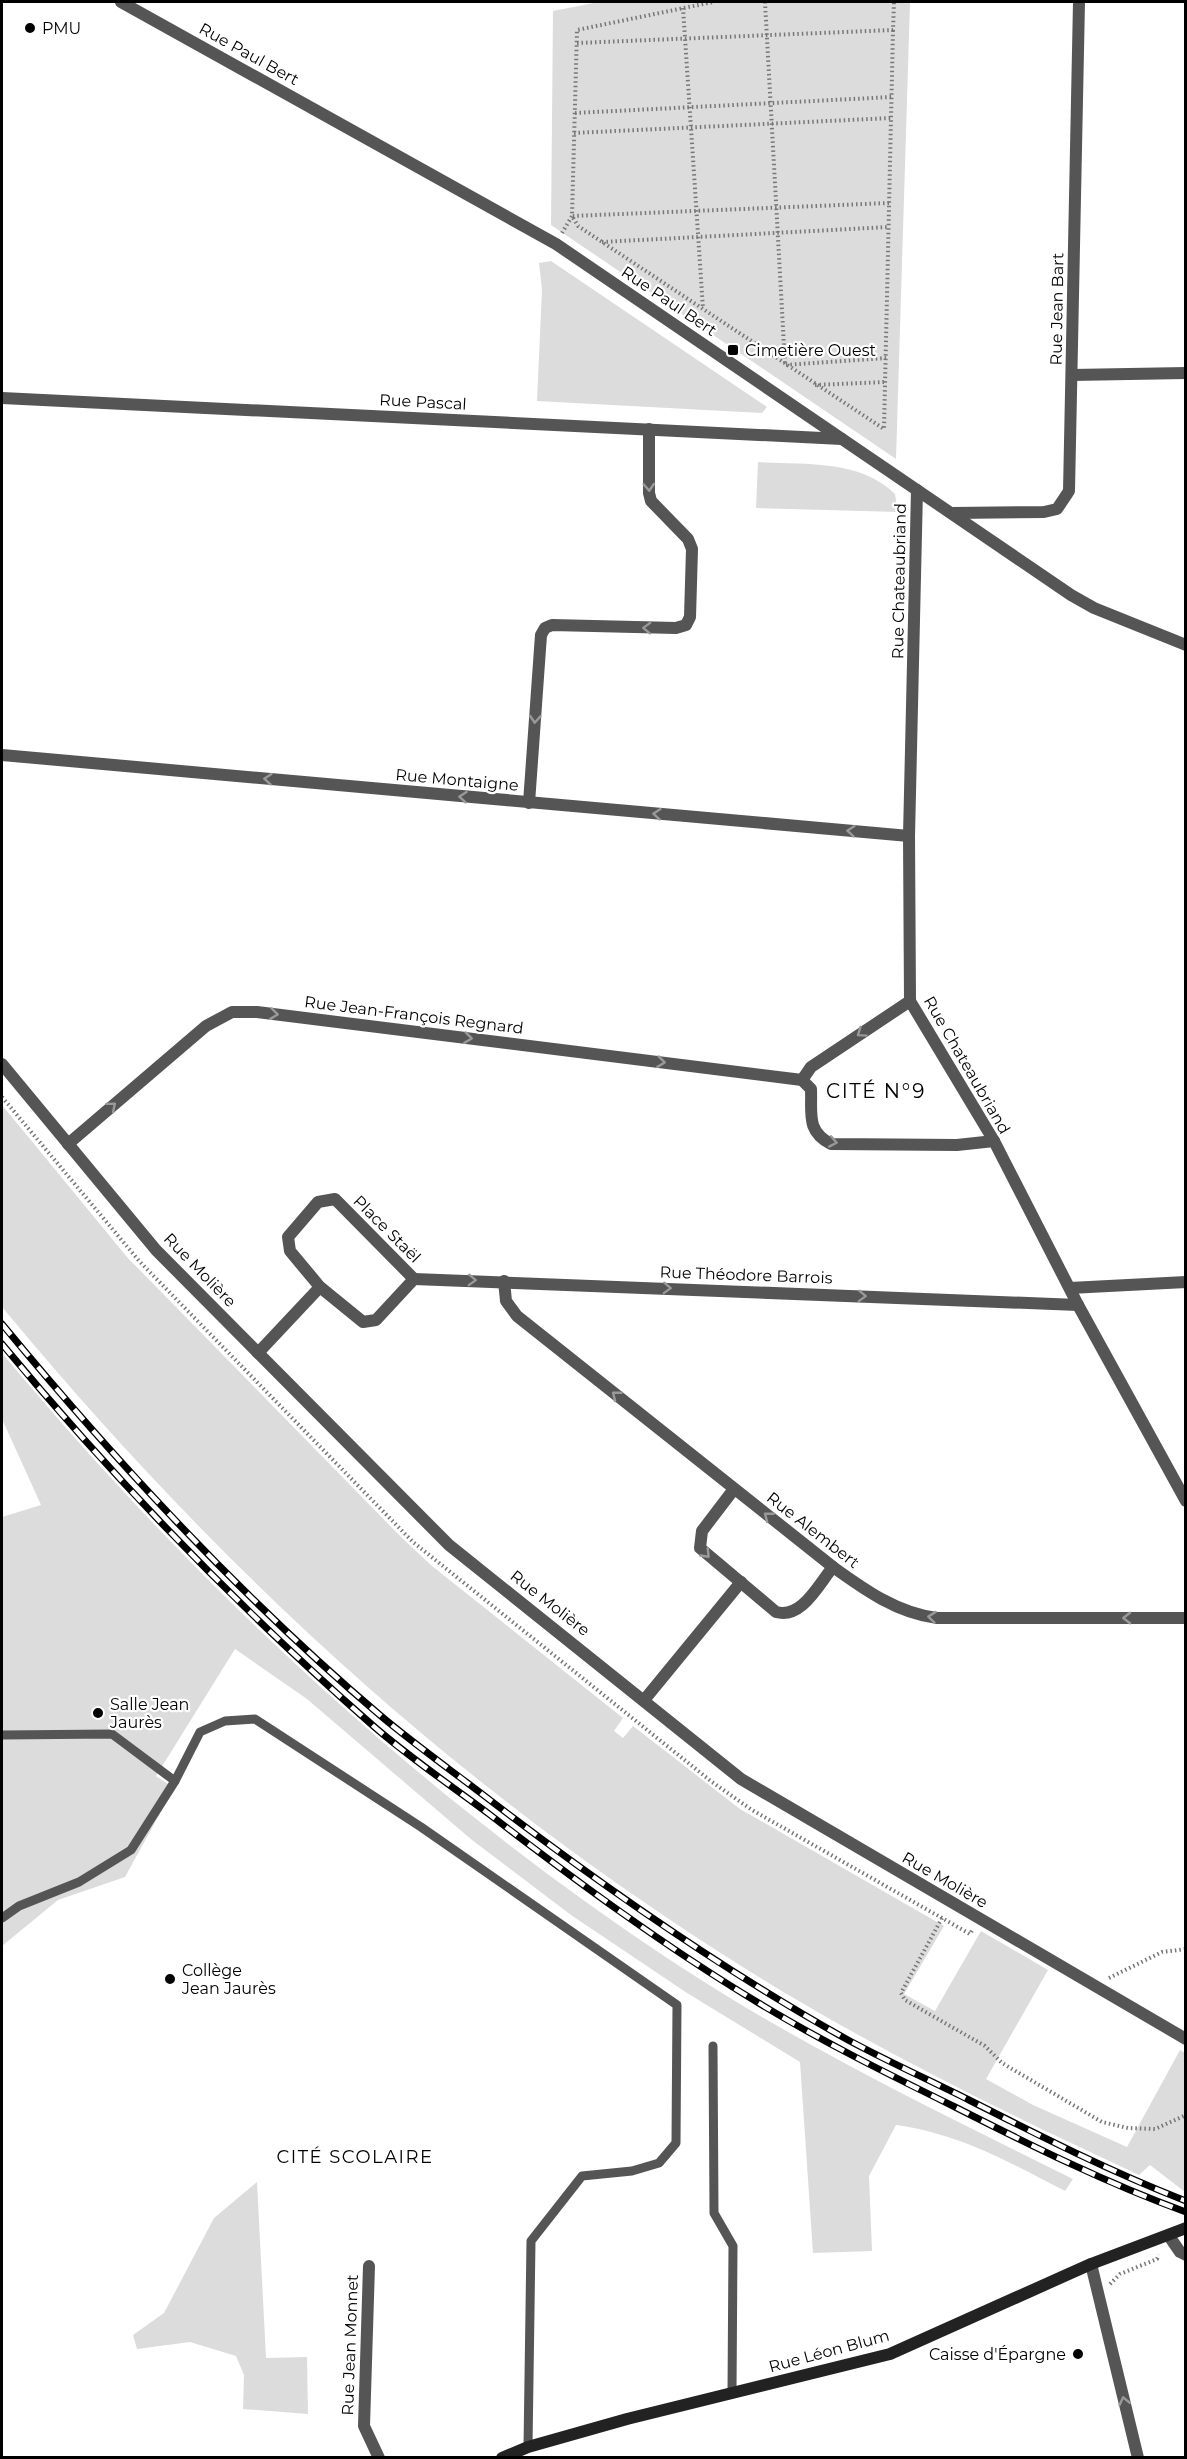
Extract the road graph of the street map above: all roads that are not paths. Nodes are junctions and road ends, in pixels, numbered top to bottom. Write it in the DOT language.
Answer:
graph roads {
  1 [pos="121,2"];
  2 [pos="1079,2"];
  3 [pos="1185,373"];
  4 [pos="1072,375"];
  5 [pos="2,398"];
  6 [pos="649,429"];
  7 [pos="843,439"];
  8 [pos="917,490"];
  9 [pos="952,513"];
  10 [pos="1185,645"];
  11 [pos="2,755"];
  12 [pos="529,803"];
  13 [pos="909,836"];
  14 [pos="910,1001"];
  15 [pos="2,1064"];
  16 [pos="802,1080"];
  17 [pos="994,1141"];
  18 [pos="68,1144"];
  19 [pos="414,1279"];
  20 [pos="504,1281"];
  21 [pos="1185,1282"];
  22 [pos="320,1287"];
  23 [pos="1070,1288"];
  24 [pos="1078,1305"];
  25 [pos="258,1353"];
  26 [pos="734,1489"];
  27 [pos="1185,1501"];
  28 [pos="832,1567"];
  29 [pos="741,1582"];
  30 [pos="1185,1618"];
  31 [pos="645,1699"];
  32 [pos="2,1734"];
  33 [pos="175,1780"];
  34 [pos="2,1918"];
  35 [pos="1185,2039"];
  36 [pos="713,2046"];
  37 [pos="1185,2228"];
  38 [pos="1169,2236"];
  39 [pos="1185,2255"];
  40 [pos="1091,2264"];
  41 [pos="369,2266"];
  42 [pos="732,2393"];
  43 [pos="528,2447"];
  44 [pos="379,2457"];
  45 [pos="502,2457"];
  46 [pos="1138,2457"];
  1 -- 7 [label="street, Rue Paul Bert"];
  2 -- 4 [label="street, Rue Jean Bart"];
  3 -- 4 [label="street"];
  4 -- 9 [label="street, Rue Jean Bart"];
  5 -- 6 [label="street, Rue Pascal"];
  6 -- 7 [label="street, Rue Pascal"];
  6 -- 12 [label="street, one-way"];
  7 -- 8 [label="street, Rue Paul Bert"];
  8 -- 9 [label="street, Rue Paul Bert"];
  8 -- 13 [label="street, Rue Chateaubriand"];
  9 -- 10 [label="street, Rue Paul Bert"];
  12 -- 11 [label="street, Rue Montaigne, one-way"];
  13 -- 12 [label="street, Rue Montaigne, one-way"];
  13 -- 14 [label="street, Rue Chateaubriand"];
  14 -- 16 [label="street, one-way"];
  14 -- 17 [label="street, Rue Chateaubriand"];
  15 -- 18 [label="street, Rue Molière"];
  16 -- 17 [label="street, one-way"];
  18 -- 16 [label="street, Rue Jean-François Regnard, one-way"];
  17 -- 23 [label="street, Rue Chateaubriand"];
  18 -- 25 [label="street, Rue Molière"];
  19 -- 20 [label="street, Rue Théodore Barrois, one-way"];
  19 -- 22 [label="street, Place Staël"];
  19 -- 22 [label="street, Place Staël"];
  20 -- 24 [label="street, Rue Théodore Barrois, one-way"];
  26 -- 20 [label="street, Rue Alembert, one-way"];
  21 -- 23 [label="street"];
  22 -- 25 [label="street"];
  23 -- 24 [label="street, Rue Chateaubriand"];
  24 -- 27 [label="street, Rue Chateaubriand"];
  25 -- 31 [label="street, Rue Molière"];
  28 -- 26 [label="street, Rue Alembert, one-way"];
  26 -- 29 [label="street, one-way"];
  28 -- 29 [label="street"];
  30 -- 28 [label="street, Rue Alembert, one-way"];
  29 -- 31 [label="street"];
  31 -- 35 [label="street, Rue Molière"];
  32 -- 33 [label="lane"];
  33 -- 34 [label="lane"];
  33 -- 43 [label="lane"];
  36 -- 42 [label="lane"];
  37 -- 38 [label="street, Rue Léon Blum"];
  38 -- 39 [label="street"];
  38 -- 40 [label="street, Rue Léon Blum"];
  40 -- 42 [label="street, Rue Léon Blum"];
  46 -- 40 [label="street, one-way"];
  41 -- 44 [label="street, Rue Jean Monnet"];
  42 -- 43 [label="street, Rue Léon Blum"];
  43 -- 45 [label="street, Rue Léon Blum"];
}
